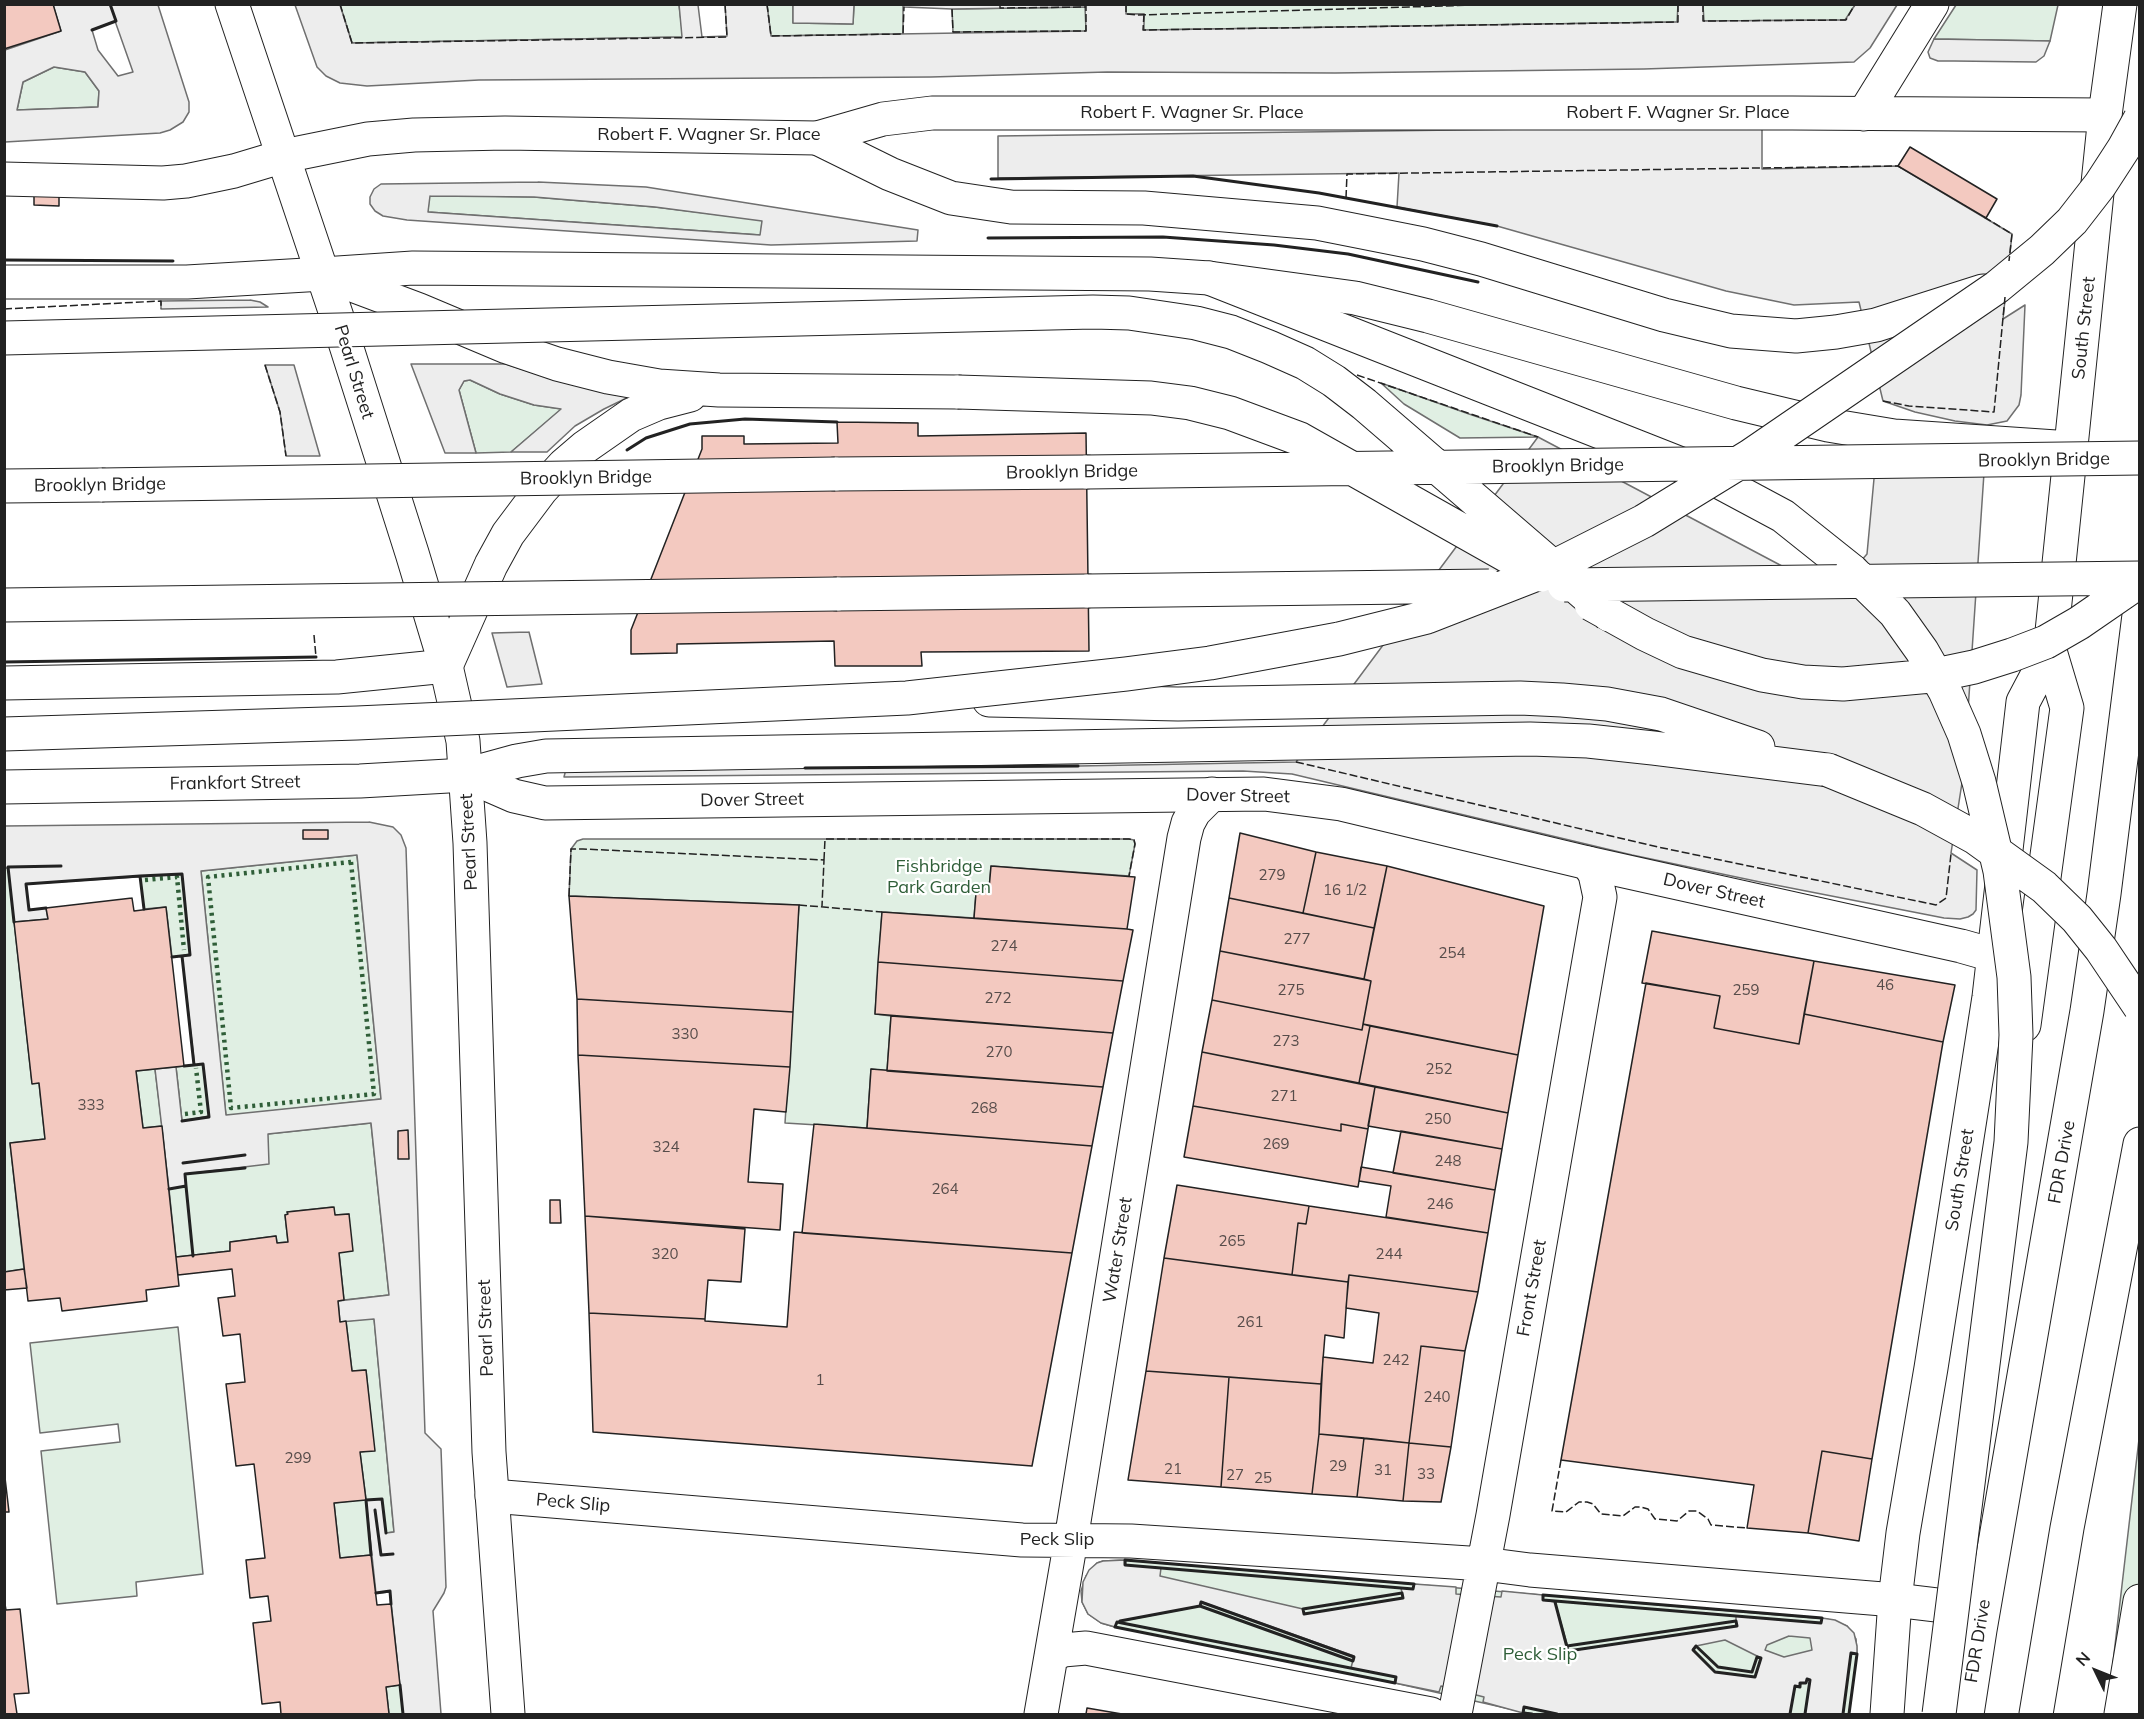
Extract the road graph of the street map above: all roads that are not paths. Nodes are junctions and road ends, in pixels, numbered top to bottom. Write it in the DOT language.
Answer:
graph roads {
  1 [pos="232,4"];
  2 [pos="1932,4"];
  3 [pos="2120,4"];
  4 [pos="1864,114"];
  5 [pos="2105,115"];
  6 [pos="2139,119"];
  7 [pos="817,138"];
  8 [pos="284,156"];
  9 [pos="4,179"];
  10 [pos="322,274"];
  11 [pos="1209,278"];
  12 [pos="4,282"];
  13 [pos="1997,287"];
  14 [pos="4,338"];
  15 [pos="719,390"];
  16 [pos="2072,448"];
  17 [pos="2139,459"];
  18 [pos="4,486"];
  19 [pos="2139,579"];
  20 [pos="4,605"];
  21 [pos="2139,607"];
  22 [pos="1609,615"];
  23 [pos="2050,651"];
  24 [pos="446,666"];
  25 [pos="4,683"];
  26 [pos="907,698"];
  27 [pos="4,734"];
  28 [pos="1828,770"];
  29 [pos="466,775"];
  30 [pos="4,788"];
  31 [pos="1212,794"];
  32 [pos="1588,863"];
  33 [pos="1993,955"];
  34 [pos="2032,966"];
  35 [pos="2139,1007"];
  36 [pos="2139,1144"];
  37 [pos="492,1496"];
  38 [pos="1071,1540"];
  39 [pos="1484,1564"];
  40 [pos="1895,1600"];
  41 [pos="2139,1601"];
  42 [pos="1945,1606"];
  43 [pos="1051,1656"];
  44 [pos="508,1714"];
  45 [pos="1041,1714"];
  46 [pos="1431,1714"];
  47 [pos="1455,1714"];
  48 [pos="1887,1714"];
  49 [pos="1931,1714"];
  50 [pos="1939,1714"];
  51 [pos="1967,1714"];
  52 [pos="2036,1714"];
  53 [pos="2121,1714"];
  1 -- 8 [label="main road, Pearl Street"];
  2 -- 4 [label="main road"];
  3 -- 5 [label="main road, South Street"];
  4 -- 5 [label="main road, Robert F. Wagner Sr. Place"];
  4 -- 7 [label="main road, Robert F. Wagner Sr. Place"];
  5 -- 16 [label="main road, South Street"];
  6 -- 13 [label="main road, bridge"];
  7 -- 8 [label="main road, Robert F. Wagner Sr. Place"];
  7 -- 13 [label="main road, bridge"];
  8 -- 9 [label="main road, Robert F. Wagner Sr. Place"];
  8 -- 10 [label="main road, Pearl Street"];
  10 -- 11 [label="main road"];
  10 -- 12 [label="main road"];
  10 -- 15 [label="main road"];
  10 -- 24 [label="main road, Pearl Street"];
  11 -- 16 [label="main road"];
  11 -- 50 [label="main road, bridge"];
  13 -- 26 [label="main road, bridge"];
  14 -- 22 [label="main road, bridge"];
  15 -- 22 [label="main road, bridge"];
  15 -- 24 [label="main road"];
  16 -- 23 [label="main road, South Street"];
  17 -- 18 [label="main road, Brooklyn Bridge, bridge"];
  19 -- 20 [label="main road, bridge"];
  19 -- 22 [label="main road, bridge"];
  21 -- 51 [label="main road, FDR Drive"];
  23 -- 33 [label="main road, South Street"];
  23 -- 34 [label="main road, South Street"];
  24 -- 25 [label="main road"];
  24 -- 29 [label="main road, Pearl Street"];
  26 -- 27 [label="main road, bridge"];
  26 -- 28 [label="main road, bridge"];
  28 -- 29 [label="main road, Frankfort Street"];
  28 -- 35 [label="main road, bridge"];
  29 -- 30 [label="main road, Frankfort Street"];
  29 -- 31 [label="main road, Dover Street"];
  29 -- 37 [label="main road, Pearl Street"];
  31 -- 32 [label="main road, Dover Street"];
  31 -- 38 [label="main road, Water Street"];
  32 -- 33 [label="main road, Dover Street"];
  32 -- 39 [label="main road, Front Street"];
  33 -- 34 [label="main road, Dover Street"];
  33 -- 40 [label="main road, South Street"];
  34 -- 42 [label="main road, South Street"];
  36 -- 52 [label="main road"];
  37 -- 38 [label="main road, Peck Slip"];
  37 -- 44 [label="main road, Pearl Street"];
  38 -- 39 [label="main road, Peck Slip"];
  38 -- 43 [label="main road, Water Street"];
  39 -- 40 [label="main road, Peck Slip"];
  39 -- 47 [label="main road, Front Street"];
  40 -- 42 [label="main road, Peck Slip"];
  40 -- 48 [label="main road, South Street"];
  41 -- 53 [label="main road"];
  42 -- 49 [label="main road, South Street"];
  43 -- 45 [label="main road, Water Street"];
  43 -- 46 [label="main road"];
}
